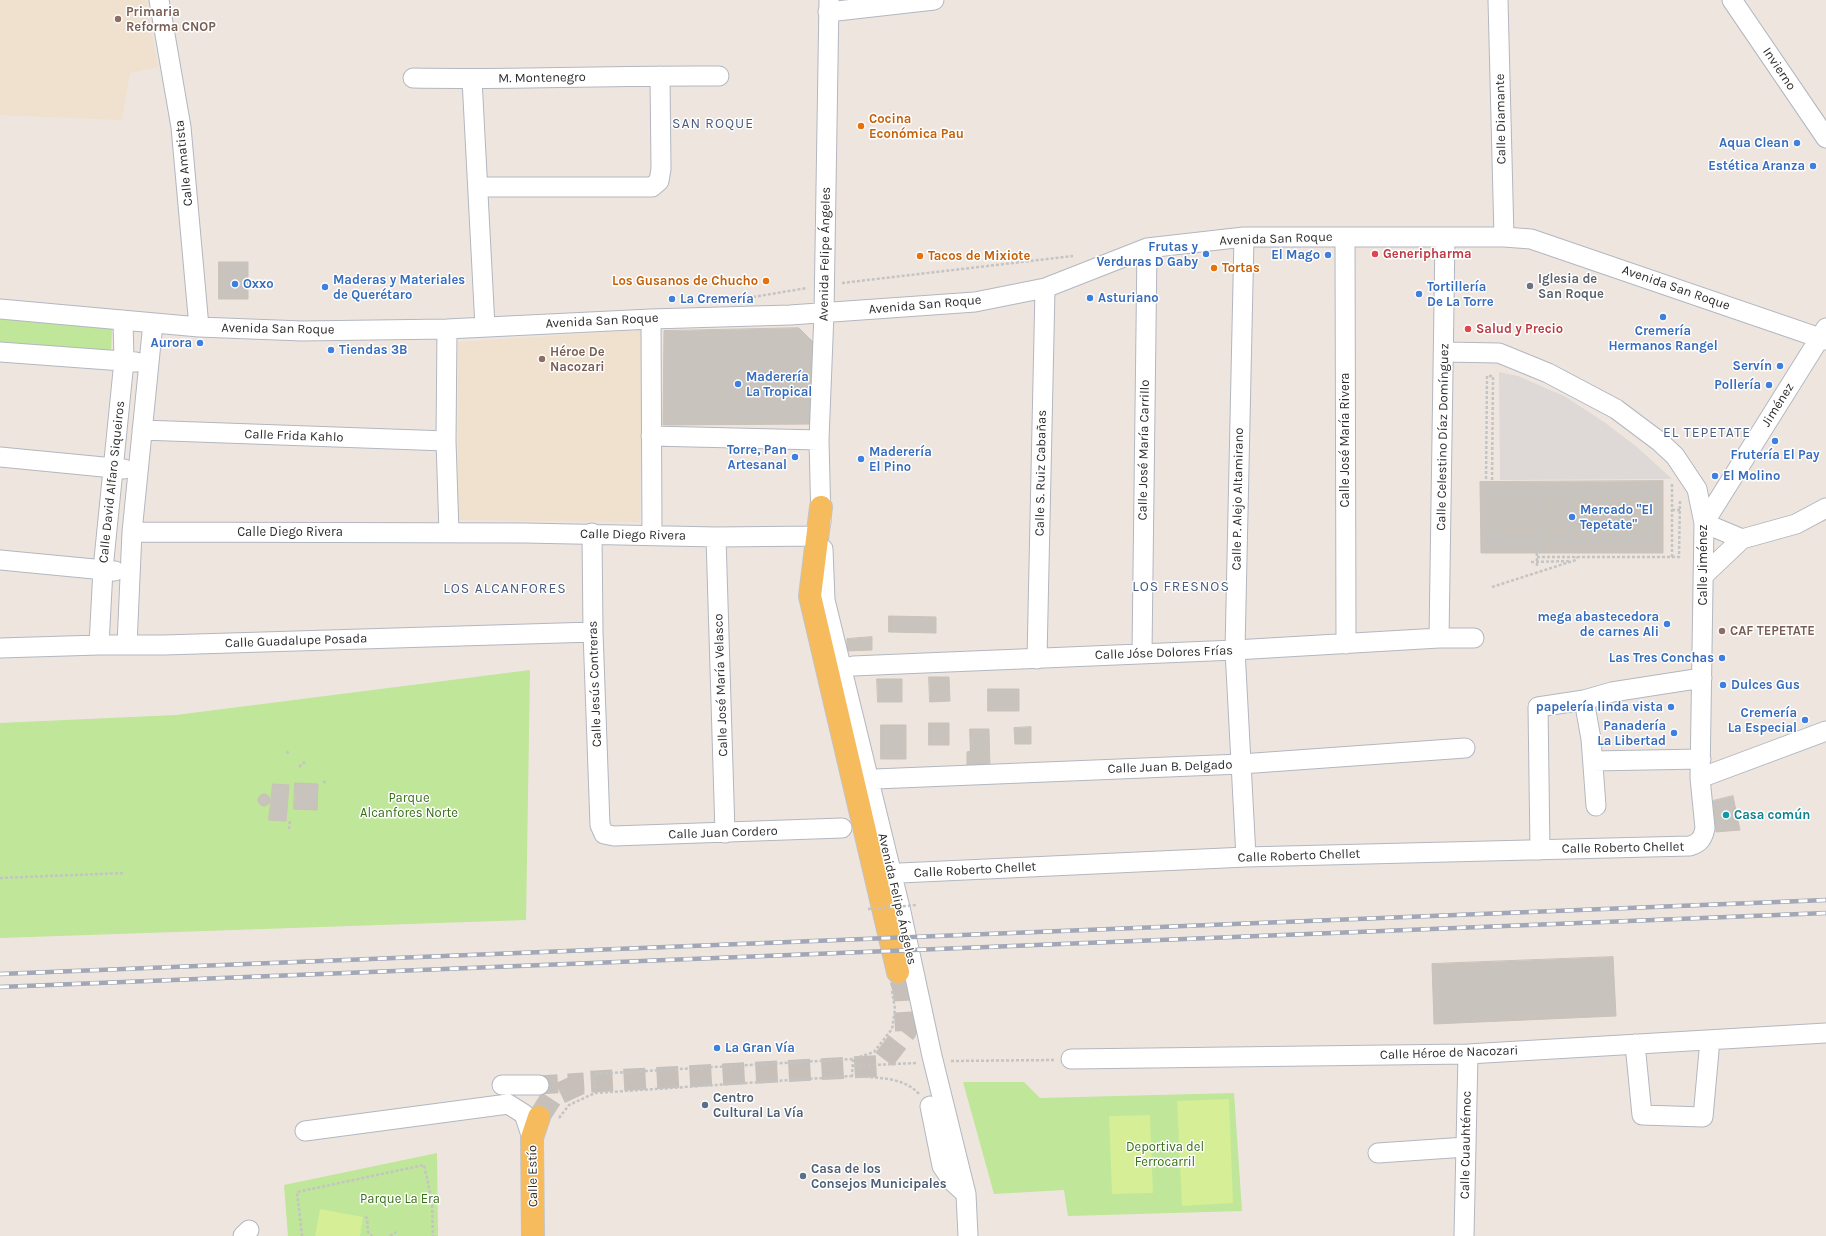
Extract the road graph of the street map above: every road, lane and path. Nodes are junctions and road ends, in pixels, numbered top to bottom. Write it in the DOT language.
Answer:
graph roads {
  1 [pos="159,0"];
  2 [pos="934,0"];
  3 [pos="1498,0"];
  4 [pos="1732,0"];
  5 [pos="829,6"];
  6 [pos="660,76"];
  7 [pos="719,76"];
  8 [pos="413,78"];
  9 [pos="472,79"];
  10 [pos="1826,138"];
  11 [pos="478,187"];
  12 [pos="1244,237"];
  13 [pos="1345,237"];
  14 [pos="1445,237"];
  15 [pos="1504,238"];
  16 [pos="1147,248"];
  17 [pos="1076,256"];
  18 [pos="824,286"];
  19 [pos="1045,288"];
  20 [pos="0,309"];
  21 [pos="824,313"];
  22 [pos="651,319"];
  23 [pos="123,320"];
  24 [pos="153,323"];
  25 [pos="199,327"];
  26 [pos="485,327"];
  27 [pos="448,329"];
  28 [pos="1824,336"];
  29 [pos="0,352"];
  30 [pos="1445,352"];
  31 [pos="124,361"];
  32 [pos="148,363"];
  33 [pos="142,430"];
  34 [pos="651,436"];
  35 [pos="820,440"];
  36 [pos="446,442"];
  37 [pos="0,457"];
  38 [pos="113,468"];
  39 [pos="138,470"];
  40 [pos="1672,479"];
  41 [pos="1492,482"];
  42 [pos="1536,488"];
  43 [pos="1570,493"];
  44 [pos="1536,494"];
  45 [pos="1652,494"];
  46 [pos="1658,494"];
  47 [pos="1676,494"];
  48 [pos="1680,494"];
  49 [pos="1491,495"];
  50 [pos="1672,495"];
  51 [pos="820,507"];
  52 [pos="1826,508"];
  53 [pos="1672,510"];
  54 [pos="1680,510"];
  55 [pos="1704,523"];
  56 [pos="132,532"];
  57 [pos="448,533"];
  58 [pos="592,533"];
  59 [pos="652,535"];
  60 [pos="817,536"];
  61 [pos="716,537"];
  62 [pos="1742,539"];
  63 [pos="1482,540"];
  64 [pos="1537,540"];
  65 [pos="1569,540"];
  66 [pos="1652,540"];
  67 [pos="1492,542"];
  68 [pos="1659,543"];
  69 [pos="1537,556"];
  70 [pos="1577,556"];
  71 [pos="1672,557"];
  72 [pos="0,560"];
  73 [pos="1576,560"];
  74 [pos="1537,562"];
  75 [pos="1537,566"];
  76 [pos="103,569"];
  77 [pos="130,573"];
  78 [pos="1703,576"];
  79 [pos="1492,586"];
  80 [pos="593,632"];
  81 [pos="1439,638"];
  82 [pos="1474,638"];
  83 [pos="1346,644"];
  84 [pos="99,645"];
  85 [pos="127,645"];
  86 [pos="0,648"];
  87 [pos="1235,650"];
  88 [pos="1142,653"];
  89 [pos="1037,659"];
  90 [pos="853,666"];
  91 [pos="1702,678"];
  92 [pos="1584,700"];
  93 [pos="1826,731"];
  94 [pos="1465,748"];
  95 [pos="287,751"];
  96 [pos="290,755"];
  97 [pos="1701,759"];
  98 [pos="1593,761"];
  99 [pos="305,762"];
  100 [pos="1241,764"];
  101 [pos="299,767"];
  102 [pos="1700,778"];
  103 [pos="876,779"];
  104 [pos="323,782"];
  105 [pos="328,782"];
  106 [pos="1596,806"];
  107 [pos="290,819"];
  108 [pos="842,828"];
  109 [pos="289,829"];
  110 [pos="725,833"];
  111 [pos="604,834"];
  112 [pos="1698,843"];
  113 [pos="1540,850"];
  114 [pos="1246,857"];
  115 [pos="124,873"];
  116 [pos="900,873"];
  117 [pos="0,878"];
  118 [pos="868,909"];
  119 [pos="906,909"];
  120 [pos="898,972"];
  121 [pos="894,996"];
  122 [pos="1826,1034"];
  123 [pos="1710,1040"];
  124 [pos="1635,1044"];
  125 [pos="1468,1054"];
  126 [pos="853,1058"];
  127 [pos="1071,1059"];
  128 [pos="934,1062"];
  129 [pos="853,1066"];
  130 [pos="852,1076"];
  131 [pos="502,1085"];
  132 [pos="539,1085"];
  133 [pos="595,1093"];
  134 [pos="930,1106"];
  135 [pos="547,1120"];
  136 [pos="305,1131"];
  137 [pos="532,1138"];
  138 [pos="1466,1147"];
  139 [pos="1378,1153"];
  140 [pos="966,1194"];
  141 [pos="365,1217"];
  142 [pos="396,1232"];
  143 [pos="302,1236"];
  144 [pos="372,1236"];
  145 [pos="390,1236"];
  146 [pos="433,1236"];
  147 [pos="533,1236"];
  148 [pos="968,1236"];
  149 [pos="1464,1236"];
  1 -- 25 [label="street, Calle Amatista"];
  2 -- 5 [label="street"];
  3 -- 15 [label="street, Calle Diamante"];
  4 -- 10 [label="street, Invierno"];
  5 -- 18 [label="street, Avenida Felipe Ángeles"];
  6 -- 7 [label="street, M. Montenegro"];
  6 -- 9 [label="street, M. Montenegro"];
  6 -- 11 [label="street"];
  8 -- 9 [label="street, M. Montenegro"];
  9 -- 11 [label="street"];
  11 -- 26 [label="street"];
  12 -- 13 [label="street, Avenida San Roque"];
  12 -- 16 [label="street, Avenida San Roque"];
  12 -- 87 [label="street, Calle P. Alejo Altamirano"];
  13 -- 14 [label="street, Avenida San Roque"];
  13 -- 83 [label="street, Calle José María Rivera"];
  14 -- 15 [label="street, Avenida San Roque"];
  14 -- 30 [label="street, Calle Celestino Díaz Domínguez"];
  15 -- 28 [label="street, Avenida San Roque"];
  16 -- 19 [label="street, Avenida San Roque"];
  16 -- 88 [label="street, Calle José María Carrillo"];
  17 -- 18 [label="path"];
  18 -- 21 [label="street, Avenida Felipe Ángeles"];
  19 -- 21 [label="street, Avenida San Roque"];
  19 -- 89 [label="street, Calle S. Ruiz Cabañas"];
  20 -- 23 [label="street, Avenida San Roque"];
  21 -- 22 [label="street, Avenida San Roque"];
  21 -- 35 [label="street, Avenida Felipe Ángeles"];
  22 -- 26 [label="street, Avenida San Roque"];
  22 -- 34 [label="street"];
  23 -- 24 [label="street, Avenida San Roque"];
  23 -- 31 [label="street, Calle David Alfaro Siqueiros"];
  24 -- 25 [label="street, Avenida San Roque"];
  24 -- 32 [label="street, Calle David Alfaro Siqueiros"];
  25 -- 27 [label="street, Avenida San Roque"];
  26 -- 27 [label="street, Avenida San Roque"];
  27 -- 36 [label="street"];
  28 -- 55 [label="street, Jiménez"];
  29 -- 31 [label="street"];
  30 -- 55 [label="street, Calle Jiménez"];
  30 -- 81 [label="street, Calle Celestino Díaz Domínguez"];
  31 -- 32 [label="street"];
  31 -- 38 [label="street, Calle David Alfaro Siqueiros"];
  32 -- 33 [label="street, Calle David Alfaro Siqueiros"];
  33 -- 36 [label="street, Calle Frida Kahlo"];
  33 -- 39 [label="street, Calle David Alfaro Siqueiros"];
  34 -- 35 [label="street"];
  34 -- 59 [label="street"];
  35 -- 51 [label="street, Avenida Felipe Ángeles"];
  36 -- 57 [label="street"];
  37 -- 38 [label="street"];
  38 -- 39 [label="street"];
  38 -- 76 [label="street, Calle David Alfaro Siqueiros"];
  39 -- 56 [label="street, Calle David Alfaro Siqueiros"];
  40 -- 50 [label="path"];
  41 -- 49 [label="path"];
  42 -- 44 [label="path"];
  43 -- 44 [label="path"];
  43 -- 45 [label="path"];
  43 -- 65 [label="path"];
  44 -- 49 [label="path"];
  44 -- 64 [label="path"];
  45 -- 46 [label="path"];
  45 -- 66 [label="path"];
  47 -- 50 [label="path"];
  48 -- 54 [label="path"];
  49 -- 67 [label="path"];
  50 -- 53 [label="path"];
  51 -- 60 [label="main road, Avenida Felipe Ángeles"];
  51 -- 119 [label="street, Avenida Felipe Ángeles"];
  52 -- 62 [label="street"];
  53 -- 54 [label="path"];
  53 -- 71 [label="path"];
  54 -- 71 [label="path"];
  55 -- 62 [label="street"];
  55 -- 78 [label="street, Calle Jiménez"];
  56 -- 57 [label="street, Calle Diego Rivera"];
  56 -- 77 [label="street, Calle David Alfaro Siqueiros"];
  57 -- 58 [label="street, Calle Diego Rivera"];
  58 -- 59 [label="street, Calle Diego Rivera"];
  58 -- 80 [label="street, Calle Jesús Contreras"];
  59 -- 61 [label="street, Calle Diego Rivera"];
  60 -- 61 [label="street, Calle Diego Rivera"];
  60 -- 120 [label="main road, Avenida Felipe Ángeles"];
  61 -- 110 [label="street, Calle José María Velasco"];
  62 -- 78 [label="street"];
  63 -- 67 [label="path"];
  64 -- 65 [label="path"];
  64 -- 67 [label="path"];
  64 -- 69 [label="path"];
  65 -- 66 [label="path"];
  66 -- 68 [label="path"];
  69 -- 70 [label="path"];
  69 -- 74 [label="path"];
  70 -- 71 [label="path"];
  70 -- 73 [label="path"];
  72 -- 76 [label="street"];
  73 -- 74 [label="path"];
  73 -- 79 [label="path"];
  74 -- 75 [label="path"];
  76 -- 77 [label="street"];
  76 -- 84 [label="street, Calle David Alfaro Siqueiros"];
  77 -- 85 [label="street, Calle David Alfaro Siqueiros"];
  78 -- 91 [label="street, Calle Jiménez"];
  80 -- 85 [label="street, Calle Guadalupe Posada"];
  80 -- 111 [label="street, Calle Jesús Contreras"];
  81 -- 82 [label="street, Calle Jóse Dolores Frías"];
  81 -- 83 [label="street, Calle Jóse Dolores Frías"];
  83 -- 87 [label="street, Calle Jóse Dolores Frías"];
  84 -- 85 [label="street, Calle Guadalupe Posada"];
  84 -- 86 [label="street, Calle Guadalupe Posada"];
  87 -- 88 [label="street, Calle Jóse Dolores Frías"];
  87 -- 100 [label="street, Calle P. Alejo Altamirano"];
  88 -- 89 [label="street, Calle Jóse Dolores Frías"];
  89 -- 90 [label="street, Calle Jóse Dolores Frías"];
  91 -- 92 [label="street"];
  91 -- 97 [label="street, Calle Jiménez"];
  92 -- 98 [label="street"];
  92 -- 113 [label="street"];
  93 -- 102 [label="street"];
  94 -- 100 [label="street, Calle Juan B. Delgado"];
  95 -- 96 [label="path"];
  97 -- 98 [label="street"];
  97 -- 102 [label="street, Calle Jiménez"];
  98 -- 106 [label="street"];
  99 -- 101 [label="path"];
  100 -- 103 [label="street, Calle Juan B. Delgado"];
  100 -- 114 [label="street, Calle P. Alejo Altamirano"];
  102 -- 112 [label="street, Calle Jiménez"];
  104 -- 105 [label="path"];
  107 -- 109 [label="path"];
  108 -- 110 [label="street, Calle Juan Cordero"];
  110 -- 111 [label="street, Calle Juan Cordero"];
  112 -- 113 [label="street, Calle Roberto Chellet"];
  113 -- 114 [label="street, Calle Roberto Chellet"];
  114 -- 116 [label="street, Calle Roberto Chellet"];
  115 -- 117 [label="path"];
  118 -- 119 [label="path, bridge"];
  119 -- 128 [label="street, Avenida Felipe Ángeles"];
  121 -- 126 [label="path"];
  122 -- 123 [label="street, Calle Héroe de Nacozari"];
  123 -- 124 [label="street, Calle Héroe de Nacozari"];
  123 -- 124 [label="street"];
  124 -- 125 [label="street, Calle Héroe de Nacozari"];
  125 -- 127 [label="street, Calle Héroe de Nacozari"];
  125 -- 138 [label="street, Calle Cuauhtémoc"];
  126 -- 129 [label="path"];
  126 -- 133 [label="path"];
  127 -- 128 [label="path"];
  128 -- 129 [label="path"];
  128 -- 140 [label="street, Avenida Felipe Ángeles"];
  129 -- 130 [label="path"];
  130 -- 133 [label="path"];
  130 -- 134 [label="path"];
  131 -- 132 [label="street"];
  133 -- 135 [label="path"];
  134 -- 140 [label="street"];
  135 -- 137 [label="main road, Calle Estío"];
  136 -- 137 [label="street"];
  137 -- 147 [label="main road, Calle Estío"];
  138 -- 139 [label="street"];
  138 -- 149 [label="street, Calle Cuauhtémoc"];
  140 -- 148 [label="street, Avenida Felipe Ángeles"];
  141 -- 144 [label="path"];
  142 -- 145 [label="path"];
  143 -- 146 [label="path"];
}
